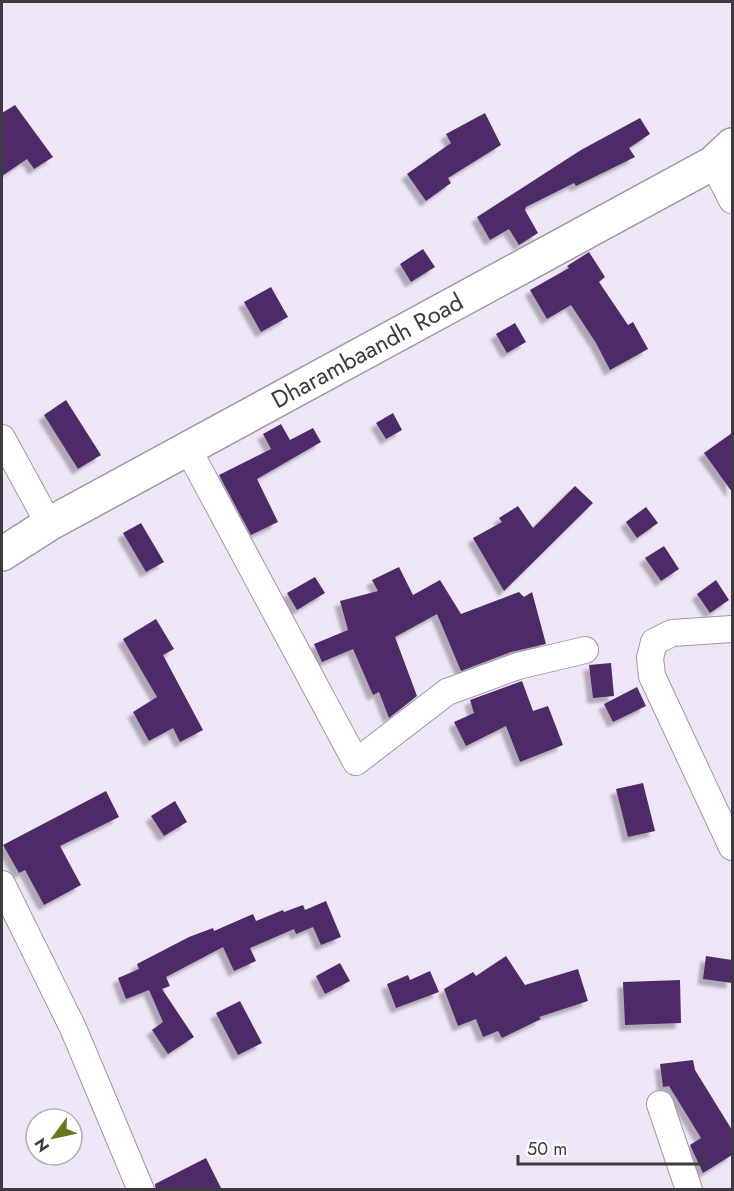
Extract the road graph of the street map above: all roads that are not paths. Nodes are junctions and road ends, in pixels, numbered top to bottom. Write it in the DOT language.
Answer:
graph roads {
  1 [pos="722,154"];
  2 [pos="732,200"];
  3 [pos="2,438"];
  4 [pos="188,448"];
  5 [pos="49,524"];
  6 [pos="2,554"];
  7 [pos="732,629"];
  8 [pos="585,650"];
  9 [pos="732,847"];
  10 [pos="2,884"];
  11 [pos="660,1104"];
  12 [pos="141,1190"];
  13 [pos="689,1190"];
  1 -- 2 [label="street"];
  1 -- 4 [label="main road, Dharambaandh Road"];
  3 -- 5 [label="street"];
  4 -- 5 [label="main road, Dharambaandh Road"];
  4 -- 8 [label="street"];
  5 -- 6 [label="main road, Dharambaandh Road"];
  7 -- 9 [label="street"];
  10 -- 12 [label="street"];
  11 -- 13 [label="street"];
}
